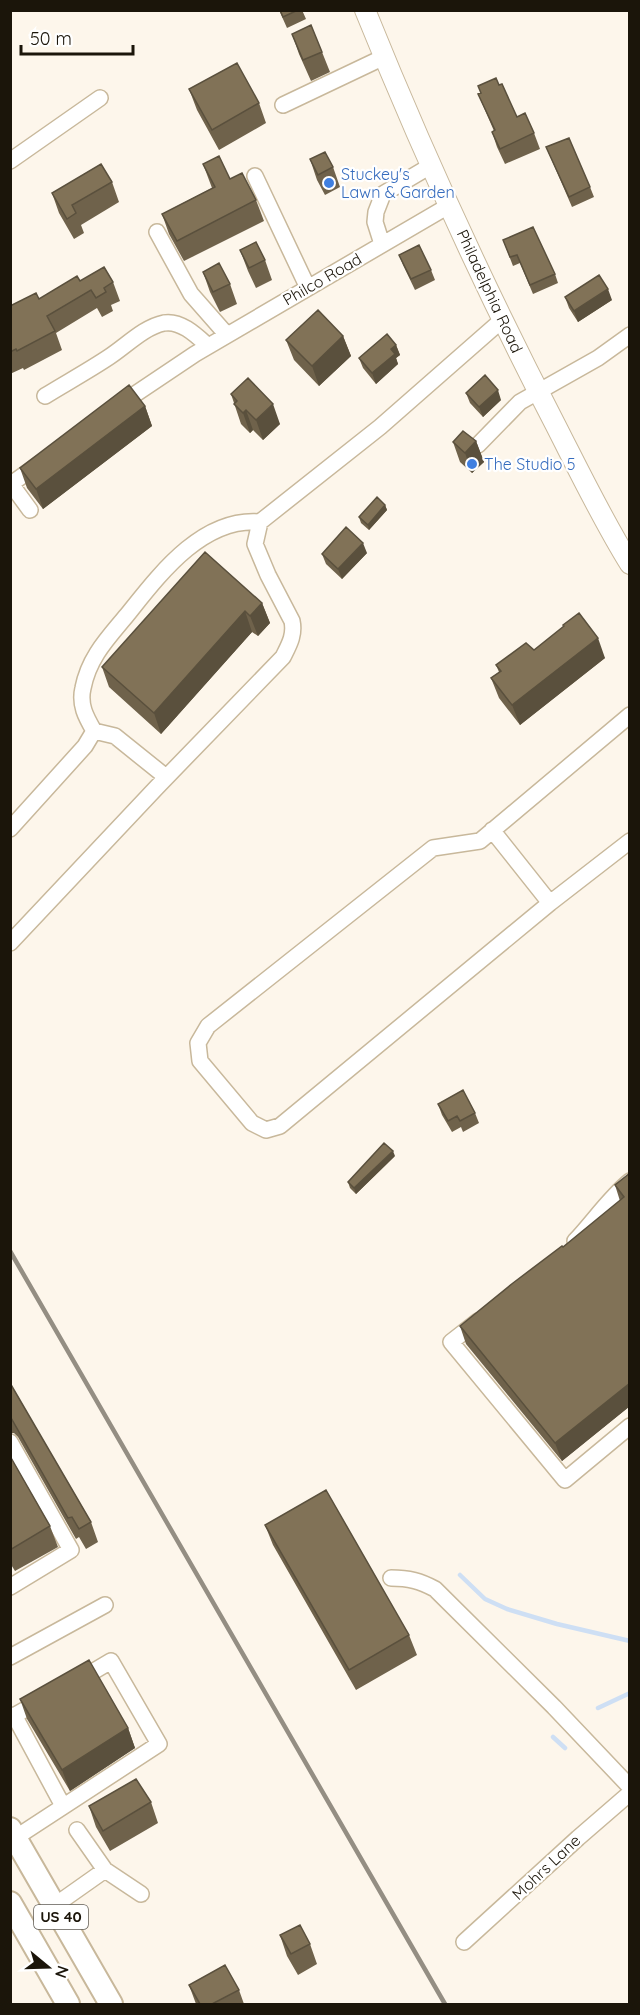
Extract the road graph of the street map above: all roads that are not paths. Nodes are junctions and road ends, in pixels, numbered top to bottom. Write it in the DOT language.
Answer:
graph roads {
  1 [pos="365,10"];
  2 [pos="384,57"];
  3 [pos="100,98"];
  4 [pos="283,105"];
  5 [pos="10,161"];
  6 [pos="432,165"];
  7 [pos="255,176"];
  8 [pos="450,204"];
  9 [pos="157,232"];
  10 [pos="382,244"];
  11 [pos="308,288"];
  12 [pos="502,320"];
  13 [pos="227,335"];
  14 [pos="630,335"];
  15 [pos="202,350"];
  16 [pos="539,393"];
  17 [pos="45,396"];
  18 [pos="111,411"];
  19 [pos="478,445"];
  20 [pos="47,458"];
  21 [pos="30,510"];
  22 [pos="260,522"];
  23 [pos="630,564"];
  24 [pos="630,715"];
  25 [pos="94,731"];
  26 [pos="161,782"];
  27 [pos="10,829"];
  28 [pos="492,830"];
  29 [pos="630,841"];
  30 [pos="550,903"];
  31 [pos="10,943"];
  32 [pos="630,1182"];
  33 [pos="567,1248"];
  34 [pos="487,1313"];
  35 [pos="630,1426"];
  36 [pos="10,1442"];
  37 [pos="391,1578"];
  38 [pos="11,1586"];
  39 [pos="105,1605"];
  40 [pos="10,1657"];
  41 [pos="12,1716"];
  42 [pos="630,1787"];
  43 [pos="630,1793"];
  44 [pos="63,1806"];
  45 [pos="77,1830"];
  46 [pos="13,1833"];
  47 [pos="105,1870"];
  48 [pos="141,1894"];
  49 [pos="10,1903"];
  50 [pos="54,1905"];
  51 [pos="464,1942"];
  52 [pos="68,2004"];
  53 [pos="111,2004"];
  1 -- 2 [label="main road, Philadelphia Road"];
  2 -- 4 [label="street"];
  2 -- 6 [label="main road, Philadelphia Road"];
  3 -- 5 [label="street"];
  6 -- 8 [label="main road, Philadelphia Road"];
  6 -- 10 [label="street"];
  7 -- 11 [label="street"];
  8 -- 10 [label="street, Philco Road"];
  8 -- 12 [label="main road, Philadelphia Road"];
  9 -- 13 [label="street"];
  10 -- 11 [label="street, Philco Road"];
  11 -- 13 [label="street, Philco Road"];
  12 -- 16 [label="main road, Philadelphia Road"];
  12 -- 22 [label="street"];
  13 -- 15 [label="street, Philco Road"];
  14 -- 16 [label="street"];
  15 -- 17 [label="street"];
  15 -- 18 [label="street, Philco Road"];
  16 -- 19 [label="street"];
  16 -- 23 [label="main road, Philadelphia Road"];
  20 -- 21 [label="street"];
  22 -- 25 [label="street"];
  22 -- 26 [label="street"];
  24 -- 28 [label="street"];
  25 -- 26 [label="street"];
  25 -- 27 [label="street"];
  26 -- 31 [label="street"];
  28 -- 30 [label="street"];
  28 -- 30 [label="street"];
  29 -- 30 [label="street"];
  32 -- 33 [label="street"];
  34 -- 35 [label="street"];
  36 -- 38 [label="street"];
  37 -- 42 [label="street"];
  39 -- 40 [label="street"];
  41 -- 44 [label="street"];
  41 -- 44 [label="street"];
  43 -- 51 [label="street, Mohrs Lane"];
  44 -- 46 [label="street"];
  45 -- 47 [label="street"];
  46 -- 50 [label="highway, US 40"];
  47 -- 48 [label="street"];
  47 -- 50 [label="street"];
  49 -- 52 [label="highway, US 40"];
  50 -- 53 [label="highway, US 40"];
}
